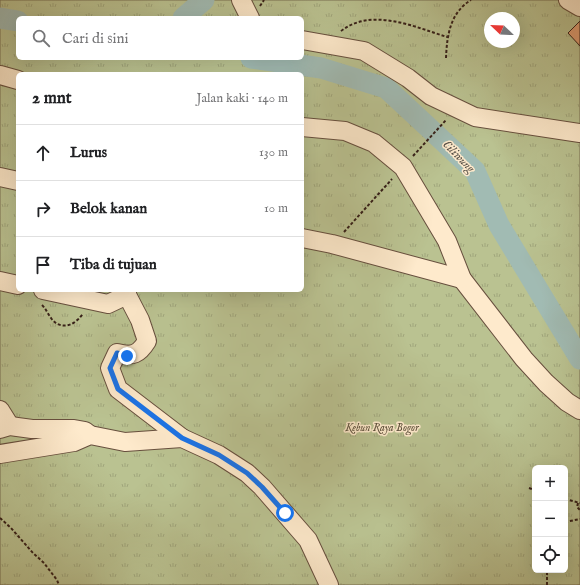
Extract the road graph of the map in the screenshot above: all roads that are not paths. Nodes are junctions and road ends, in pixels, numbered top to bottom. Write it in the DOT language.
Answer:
graph roads {
  1 [pos="241,0"];
  2 [pos="568,0"];
  3 [pos="580,8"];
  4 [pos="249,16"];
  5 [pos="304,40"];
  6 [pos="0,75"];
  7 [pos="16,79"];
  8 [pos="304,127"];
  9 [pos="580,134"];
  10 [pos="0,176"];
  11 [pos="16,180"];
  12 [pos="304,238"];
  13 [pos="462,279"];
  14 [pos="0,281"];
  15 [pos="16,285"];
  16 [pos="52,292"];
  17 [pos="127,293"];
  18 [pos="0,410"];
  19 [pos="580,410"];
  20 [pos="5,428"];
  21 [pos="90,435"];
  22 [pos="182,438"];
  23 [pos="0,454"];
  24 [pos="329,585"];
  1 -- 4 [label="lane"];
  2 -- 3 [label="lane"];
  5 -- 9 [label="lane"];
  6 -- 7 [label="lane"];
  8 -- 13 [label="lane"];
  10 -- 11 [label="lane"];
  12 -- 13 [label="lane"];
  13 -- 19 [label="lane"];
  14 -- 15 [label="lane"];
  16 -- 17 [label="lane"];
  17 -- 22 [label="lane"];
  18 -- 20 [label="lane"];
  20 -- 21 [label="lane"];
  21 -- 22 [label="lane"];
  21 -- 23 [label="lane"];
  22 -- 24 [label="lane"];
}
